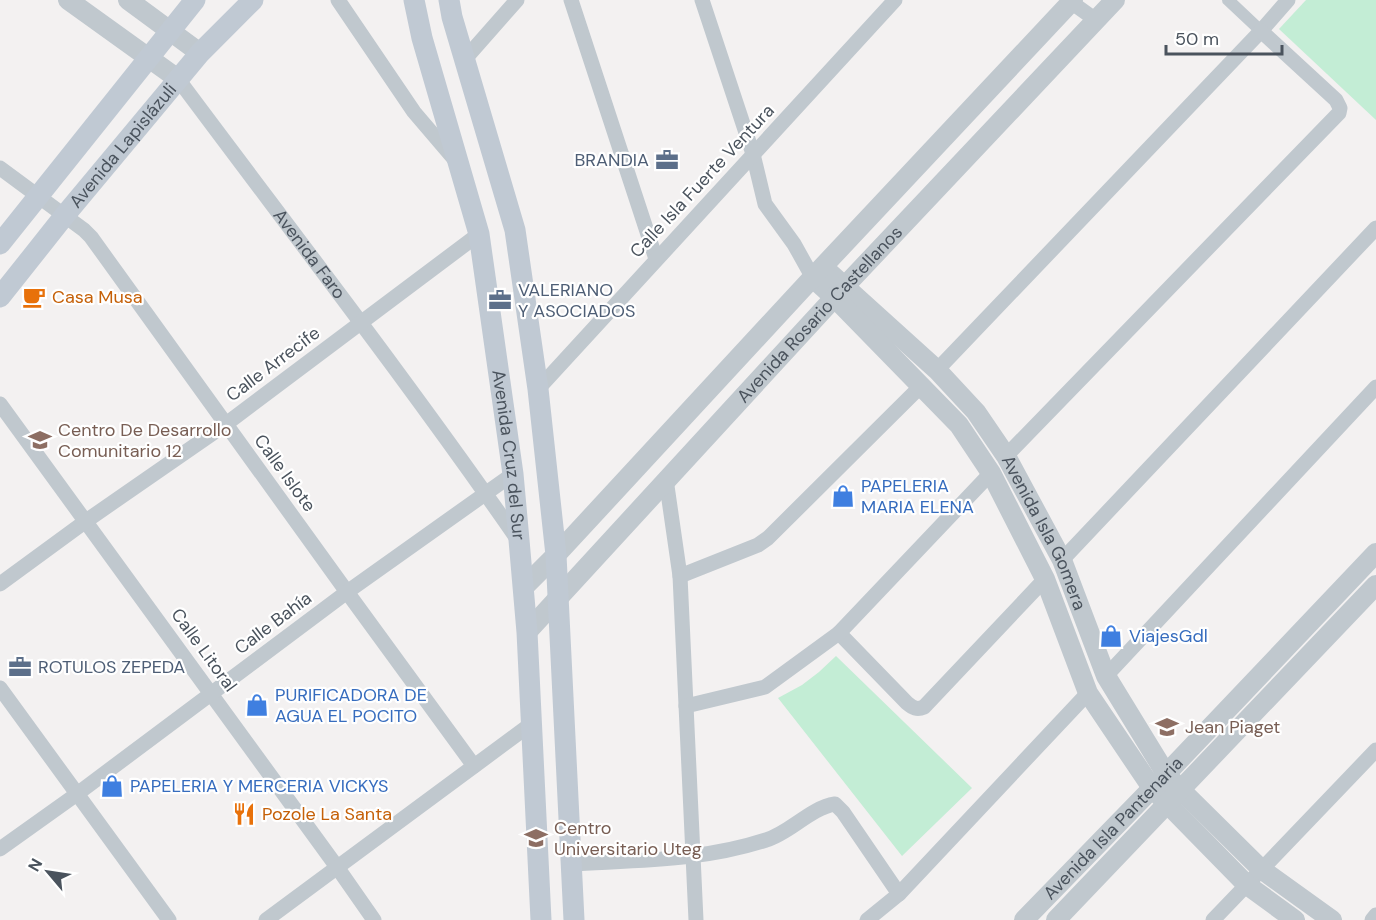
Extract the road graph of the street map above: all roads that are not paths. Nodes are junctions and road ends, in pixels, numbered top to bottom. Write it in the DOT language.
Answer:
graph roads {
  1 [pos="68,0"];
  2 [pos="128,0"];
  3 [pos="195,0"];
  4 [pos="253,0"];
  5 [pos="338,0"];
  6 [pos="414,0"];
  7 [pos="449,0"];
  8 [pos="517,0"];
  9 [pos="571,0"];
  10 [pos="702,0"];
  11 [pos="1115,0"];
  12 [pos="1228,0"];
  13 [pos="1288,0"];
  14 [pos="1071,1"];
  15 [pos="886,3"];
  16 [pos="1096,20"];
  17 [pos="170,30"];
  18 [pos="1261,31"];
  19 [pos="200,53"];
  20 [pos="148,59"];
  21 [pos="465,59"];
  22 [pos="178,79"];
  23 [pos="753,154"];
  24 [pos="459,165"];
  25 [pos="0,168"];
  26 [pos="38,196"];
  27 [pos="65,215"];
  28 [pos="1376,228"];
  29 [pos="479,234"];
  30 [pos="0,244"];
  31 [pos="656,259"];
  32 [pos="818,272"];
  33 [pos="840,292"];
  34 [pos="0,297"];
  35 [pos="360,323"];
  36 [pos="937,370"];
  37 [pos="921,386"];
  38 [pos="1376,387"];
  39 [pos="538,389"];
  40 [pos="0,404"];
  41 [pos="976,412"];
  42 [pos="226,424"];
  43 [pos="959,425"];
  44 [pos="1006,456"];
  45 [pos="991,473"];
  46 [pos="513,474"];
  47 [pos="666,479"];
  48 [pos="486,493"];
  49 [pos="86,521"];
  50 [pos="519,540"];
  51 [pos="1376,553"];
  52 [pos="556,555"];
  53 [pos="1062,560"];
  54 [pos="680,576"];
  55 [pos="1045,579"];
  56 [pos="0,584"];
  57 [pos="1376,585"];
  58 [pos="523,588"];
  59 [pos="347,592"];
  60 [pos="558,597"];
  61 [pos="1083,618"];
  62 [pos="1064,629"];
  63 [pos="527,632"];
  64 [pos="839,633"];
  65 [pos="1106,676"];
  66 [pos="0,688"];
  67 [pos="211,693"];
  68 [pos="1088,693"];
  69 [pos="686,706"];
  70 [pos="531,724"];
  71 [pos="1376,750"];
  72 [pos="474,766"];
  73 [pos="1159,781"];
  74 [pos="77,794"];
  75 [pos="1173,796"];
  76 [pos="0,849"];
  77 [pos="693,857"];
  78 [pos="571,864"];
  79 [pos="338,867"];
  80 [pos="1261,869"];
  81 [pos="1247,885"];
  82 [pos="899,894"];
  83 [pos="1376,915"];
  84 [pos="169,920"];
  85 [pos="266,920"];
  86 [pos="374,920"];
  87 [pos="541,920"];
  88 [pos="574,920"];
  89 [pos="696,920"];
  90 [pos="867,920"];
  91 [pos="1024,920"];
  92 [pos="1056,920"];
  93 [pos="1213,920"];
  94 [pos="1295,920"];
  95 [pos="1332,920"];
  96 [pos="1372,920"];
  1 -- 20 [label="street, Avenida Faro"];
  2 -- 17 [label="street"];
  3 -- 17 [label="main road, Avenida Lapislázuli"];
  4 -- 19 [label="main road, Avenida Lapislázuli"];
  5 -- 24 [label="street"];
  6 -- 24 [label="main road, Avenida Cruz del Sur"];
  7 -- 21 [label="main road, Avenida Cruz del Sur"];
  8 -- 21 [label="street"];
  9 -- 31 [label="street"];
  10 -- 23 [label="street"];
  11 -- 16 [label="street, Avenida Rosario Castellanos"];
  12 -- 18 [label="street"];
  13 -- 18 [label="street"];
  14 -- 16 [label="street"];
  14 -- 32 [label="street, Avenida Rosario Castellanos"];
  15 -- 23 [label="street, Calle Isla Fuerte Ventura"];
  16 -- 33 [label="street, Avenida Rosario Castellanos"];
  17 -- 19 [label="street"];
  17 -- 20 [label="main road, Avenida Lapislázuli"];
  18 -- 36 [label="street"];
  18 -- 44 [label="street"];
  19 -- 22 [label="main road, Avenida Lapislázuli"];
  20 -- 22 [label="street, Avenida Faro"];
  20 -- 26 [label="main road, Avenida Lapislázuli"];
  21 -- 39 [label="main road, Avenida Cruz del Sur"];
  22 -- 27 [label="main road, Avenida Lapislázuli"];
  22 -- 35 [label="street, Avenida Faro"];
  23 -- 31 [label="street, Calle Isla Fuerte Ventura"];
  23 -- 32 [label="street"];
  24 -- 29 [label="main road, Avenida Cruz del Sur"];
  25 -- 26 [label="street, Calle Islote"];
  26 -- 27 [label="street, Calle Islote"];
  26 -- 30 [label="main road, Avenida Lapislázuli"];
  27 -- 34 [label="main road, Avenida Lapislázuli"];
  27 -- 42 [label="street, Calle Islote"];
  28 -- 53 [label="street"];
  29 -- 35 [label="street, Calle Arrecife"];
  29 -- 46 [label="main road, Avenida Cruz del Sur"];
  31 -- 39 [label="street, Calle Isla Fuerte Ventura"];
  32 -- 33 [label="street, Avenida Isla Gomera"];
  32 -- 52 [label="street, Avenida Rosario Castellanos"];
  33 -- 36 [label="street, Avenida Isla Gomera"];
  33 -- 37 [label="street, Avenida Isla Gomera"];
  33 -- 47 [label="street, Avenida Rosario Castellanos"];
  35 -- 42 [label="street, Calle Arrecife"];
  35 -- 48 [label="street, Avenida Faro"];
  36 -- 41 [label="street, Avenida Isla Gomera"];
  37 -- 43 [label="street, Avenida Isla Gomera"];
  37 -- 54 [label="street"];
  38 -- 65 [label="street"];
  39 -- 52 [label="main road, Avenida Cruz del Sur"];
  40 -- 49 [label="street, Calle Litoral"];
  41 -- 43 [label="street"];
  41 -- 44 [label="street, Avenida Isla Gomera"];
  42 -- 49 [label="street, Calle Arrecife"];
  42 -- 59 [label="street, Calle Islote"];
  43 -- 45 [label="street, Avenida Isla Gomera"];
  44 -- 53 [label="street, Avenida Isla Gomera"];
  45 -- 55 [label="street, Avenida Isla Gomera"];
  45 -- 64 [label="street"];
  46 -- 48 [label="street, Calle Bahía"];
  46 -- 50 [label="main road, Avenida Cruz del Sur"];
  47 -- 54 [label="street"];
  47 -- 60 [label="street, Avenida Rosario Castellanos"];
  48 -- 50 [label="street, Avenida Faro"];
  48 -- 59 [label="street, Calle Bahía"];
  49 -- 56 [label="street, Calle Arrecife"];
  49 -- 67 [label="street, Calle Litoral"];
  50 -- 58 [label="main road, Avenida Cruz del Sur"];
  51 -- 73 [label="street, Avenida Isla Pantenaria"];
  52 -- 58 [label="street, Avenida Rosario Castellanos"];
  52 -- 60 [label="main road, Avenida Cruz del Sur"];
  53 -- 61 [label="street, Avenida Isla Gomera"];
  54 -- 69 [label="street"];
  55 -- 62 [label="street, Avenida Isla Gomera"];
  55 -- 64 [label="street"];
  57 -- 75 [label="street, Avenida Isla Pantenaria"];
  58 -- 63 [label="main road, Avenida Cruz del Sur"];
  59 -- 67 [label="street, Calle Bahía"];
  59 -- 72 [label="street, Calle Islote"];
  60 -- 63 [label="street, Avenida Rosario Castellanos"];
  60 -- 78 [label="main road, Avenida Cruz del Sur"];
  61 -- 62 [label="street"];
  61 -- 65 [label="street, Avenida Isla Gomera"];
  62 -- 68 [label="street, Avenida Isla Gomera"];
  63 -- 70 [label="main road, Avenida Cruz del Sur"];
  64 -- 69 [label="street"];
  65 -- 73 [label="street, Avenida Isla Gomera"];
  66 -- 74 [label="street"];
  67 -- 74 [label="street, Calle Bahía"];
  67 -- 79 [label="street, Calle Litoral"];
  68 -- 73 [label="street, Avenida Isla Gomera"];
  68 -- 82 [label="street"];
  69 -- 77 [label="street"];
  70 -- 72 [label="street"];
  70 -- 87 [label="main road, Avenida Cruz del Sur"];
  71 -- 80 [label="street"];
  72 -- 79 [label="street"];
  73 -- 75 [label="street, Avenida Isla Gomera"];
  73 -- 91 [label="street, Avenida Isla Pantenaria"];
  74 -- 76 [label="street, Calle Bahía"];
  74 -- 84 [label="street"];
  75 -- 80 [label="street, Avenida Isla Gomera"];
  75 -- 81 [label="street, Avenida Isla Gomera"];
  75 -- 92 [label="street, Avenida Isla Pantenaria"];
  77 -- 78 [label="street"];
  77 -- 82 [label="street"];
  77 -- 89 [label="street"];
  78 -- 88 [label="main road, Avenida Cruz del Sur"];
  79 -- 85 [label="street"];
  79 -- 86 [label="street, Calle Litoral"];
  80 -- 81 [label="street"];
  80 -- 95 [label="street, Avenida Isla Gomera"];
  81 -- 93 [label="street"];
  81 -- 94 [label="street, Avenida Isla Gomera"];
  82 -- 90 [label="street"];
  83 -- 96 [label="street"];
}
